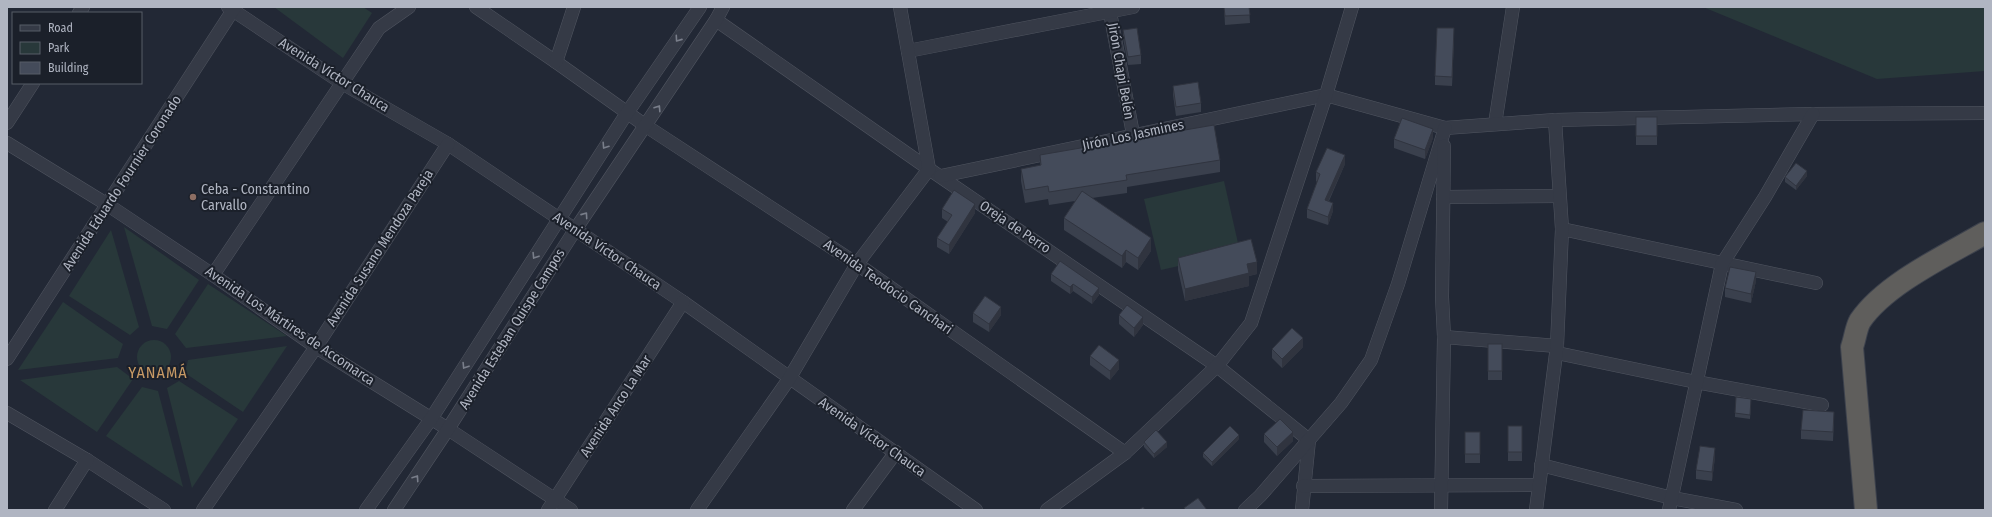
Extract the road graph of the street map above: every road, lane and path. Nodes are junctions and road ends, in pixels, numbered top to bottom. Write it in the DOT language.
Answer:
graph roads {
  1 [pos="409,7"];
  2 [pos="476,7"];
  3 [pos="574,7"];
  4 [pos="700,7"];
  5 [pos="723,7"];
  6 [pos="900,7"];
  7 [pos="1133,7"];
  8 [pos="1352,7"];
  9 [pos="1513,7"];
  10 [pos="232,8"];
  11 [pos="1110,9"];
  12 [pos="716,20"];
  13 [pos="908,51"];
  14 [pos="556,62"];
  15 [pos="342,83"];
  16 [pos="32,84"];
  17 [pos="1326,94"];
  18 [pos="1985,112"];
  19 [pos="627,113"];
  20 [pos="1813,114"];
  21 [pos="1556,120"];
  22 [pos="7,124"];
  23 [pos="1495,124"];
  24 [pos="646,126"];
  25 [pos="1445,128"];
  26 [pos="1133,134"];
  27 [pos="7,143"];
  28 [pos="448,144"];
  29 [pos="929,169"];
  30 [pos="941,176"];
  31 [pos="1559,196"];
  32 [pos="1443,197"];
  33 [pos="108,205"];
  34 [pos="558,219"];
  35 [pos="1562,229"];
  36 [pos="575,230"];
  37 [pos="1985,233"];
  38 [pos="857,264"];
  39 [pos="1722,264"];
  40 [pos="213,275"];
  41 [pos="1816,283"];
  42 [pos="683,302"];
  43 [pos="1444,337"];
  44 [pos="316,347"];
  45 [pos="1557,349"];
  46 [pos="7,359"];
  47 [pos="1217,366"];
  48 [pos="789,379"];
  49 [pos="1696,382"];
  50 [pos="1822,404"];
  51 [pos="7,413"];
  52 [pos="431,419"];
  53 [pos="448,429"];
  54 [pos="1309,440"];
  55 [pos="896,452"];
  56 [pos="1126,453"];
  57 [pos="87,460"];
  58 [pos="1541,465"];
  59 [pos="1539,485"];
  60 [pos="1303,486"];
  61 [pos="1440,487"];
  62 [pos="1671,504"];
  63 [pos="551,505"];
  64 [pos="55,510"];
  65 [pos="164,510"];
  66 [pos="203,510"];
  67 [pos="366,510"];
  68 [pos="394,510"];
  69 [pos="571,510"];
  70 [pos="697,510"];
  71 [pos="853,510"];
  72 [pos="976,510"];
  73 [pos="1047,510"];
  74 [pos="1245,510"];
  75 [pos="1302,510"];
  76 [pos="1441,510"];
  77 [pos="1536,510"];
  78 [pos="1736,510"];
  79 [pos="1866,510"];
  1 -- 15 [label="street"];
  2 -- 14 [label="street, Avenida Teodocio Canchari"];
  3 -- 14 [label="street"];
  4 -- 19 [label="street, one-way"];
  5 -- 12 [label="street, Avenida Esteban Quispe Campos"];
  6 -- 13 [label="street"];
  7 -- 11 [label="street"];
  8 -- 17 [label="street"];
  9 -- 23 [label="street"];
  10 -- 15 [label="street, Avenida Víctor Chauca"];
  10 -- 33 [label="street, Avenida Eduardo Fournier Coronado"];
  11 -- 13 [label="street"];
  11 -- 26 [label="street, Jirón Chapi Belén"];
  24 -- 12 [label="street, Avenida Esteban Quispe Campos, one-way"];
  12 -- 29 [label="street, Oreja de Perro"];
  13 -- 29 [label="street"];
  14 -- 19 [label="street, Avenida Teodocio Canchari"];
  15 -- 28 [label="street, Avenida Víctor Chauca"];
  15 -- 40 [label="street"];
  16 -- 22 [label="street"];
  17 -- 25 [label="street"];
  17 -- 26 [label="street, Jirón Los Jasmines"];
  17 -- 47 [label="street"];
  18 -- 20 [label="street"];
  19 -- 24 [label="street, Avenida Teodocio Canchari"];
  19 -- 34 [label="street, one-way"];
  20 -- 21 [label="street"];
  20 -- 39 [label="street"];
  21 -- 23 [label="street"];
  21 -- 31 [label="street"];
  23 -- 25 [label="street"];
  36 -- 24 [label="street, Avenida Esteban Quispe Campos, one-way"];
  24 -- 38 [label="street, Avenida Teodocio Canchari"];
  25 -- 32 [label="street"];
  25 -- 54 [label="street"];
  26 -- 30 [label="street, Jirón Los Jasmines"];
  27 -- 33 [label="street, Avenida Los Mártires de Accomarca"];
  28 -- 34 [label="street, Avenida Víctor Chauca"];
  28 -- 44 [label="street, Avenida Susano Mendoza Pareja"];
  29 -- 30 [label="street, Oreja de Perro"];
  29 -- 38 [label="street"];
  30 -- 47 [label="street, Oreja de Perro"];
  31 -- 32 [label="street"];
  31 -- 35 [label="street"];
  32 -- 43 [label="street"];
  33 -- 40 [label="street, Avenida Los Mártires de Accomarca"];
  33 -- 46 [label="street, Avenida Eduardo Fournier Coronado"];
  34 -- 36 [label="street, Avenida Víctor Chauca"];
  34 -- 52 [label="street, one-way"];
  35 -- 39 [label="street"];
  35 -- 45 [label="street"];
  36 -- 42 [label="street, Avenida Víctor Chauca"];
  36 -- 53 [label="street, Avenida Esteban Quispe Campos"];
  37 -- 79 [label="highway"];
  38 -- 48 [label="street"];
  38 -- 56 [label="street, Avenida Teodocio Canchari"];
  39 -- 41 [label="street"];
  39 -- 49 [label="street"];
  40 -- 44 [label="street, Avenida Los Mártires de Accomarca"];
  42 -- 48 [label="street, Avenida Víctor Chauca"];
  42 -- 63 [label="street, Avenida Anco La Mar"];
  43 -- 45 [label="street"];
  43 -- 61 [label="street"];
  44 -- 52 [label="street, Avenida Los Mártires de Accomarca"];
  44 -- 66 [label="street, Avenida Susano Mendoza Pareja"];
  45 -- 49 [label="street"];
  45 -- 58 [label="street"];
  47 -- 54 [label="street, Oreja de Perro"];
  47 -- 56 [label="street"];
  48 -- 55 [label="street, Avenida Víctor Chauca"];
  48 -- 70 [label="street"];
  49 -- 50 [label="street"];
  49 -- 62 [label="street"];
  51 -- 57 [label="street"];
  52 -- 53 [label="street, Avenida Los Mártires de Accomarca"];
  52 -- 67 [label="street"];
  53 -- 63 [label="street, Avenida Los Mártires de Accomarca"];
  68 -- 53 [label="street, Avenida Esteban Quispe Campos, one-way"];
  54 -- 60 [label="street"];
  54 -- 74 [label="street"];
  55 -- 71 [label="street"];
  55 -- 72 [label="street, Avenida Víctor Chauca"];
  56 -- 73 [label="street"];
  57 -- 64 [label="street"];
  57 -- 65 [label="street"];
  58 -- 59 [label="street"];
  58 -- 62 [label="street"];
  59 -- 61 [label="street"];
  59 -- 77 [label="street"];
  60 -- 61 [label="street"];
  60 -- 75 [label="street"];
  61 -- 76 [label="street"];
  62 -- 78 [label="street"];
  63 -- 69 [label="street, Avenida Los Mártires de Accomarca"];
}
